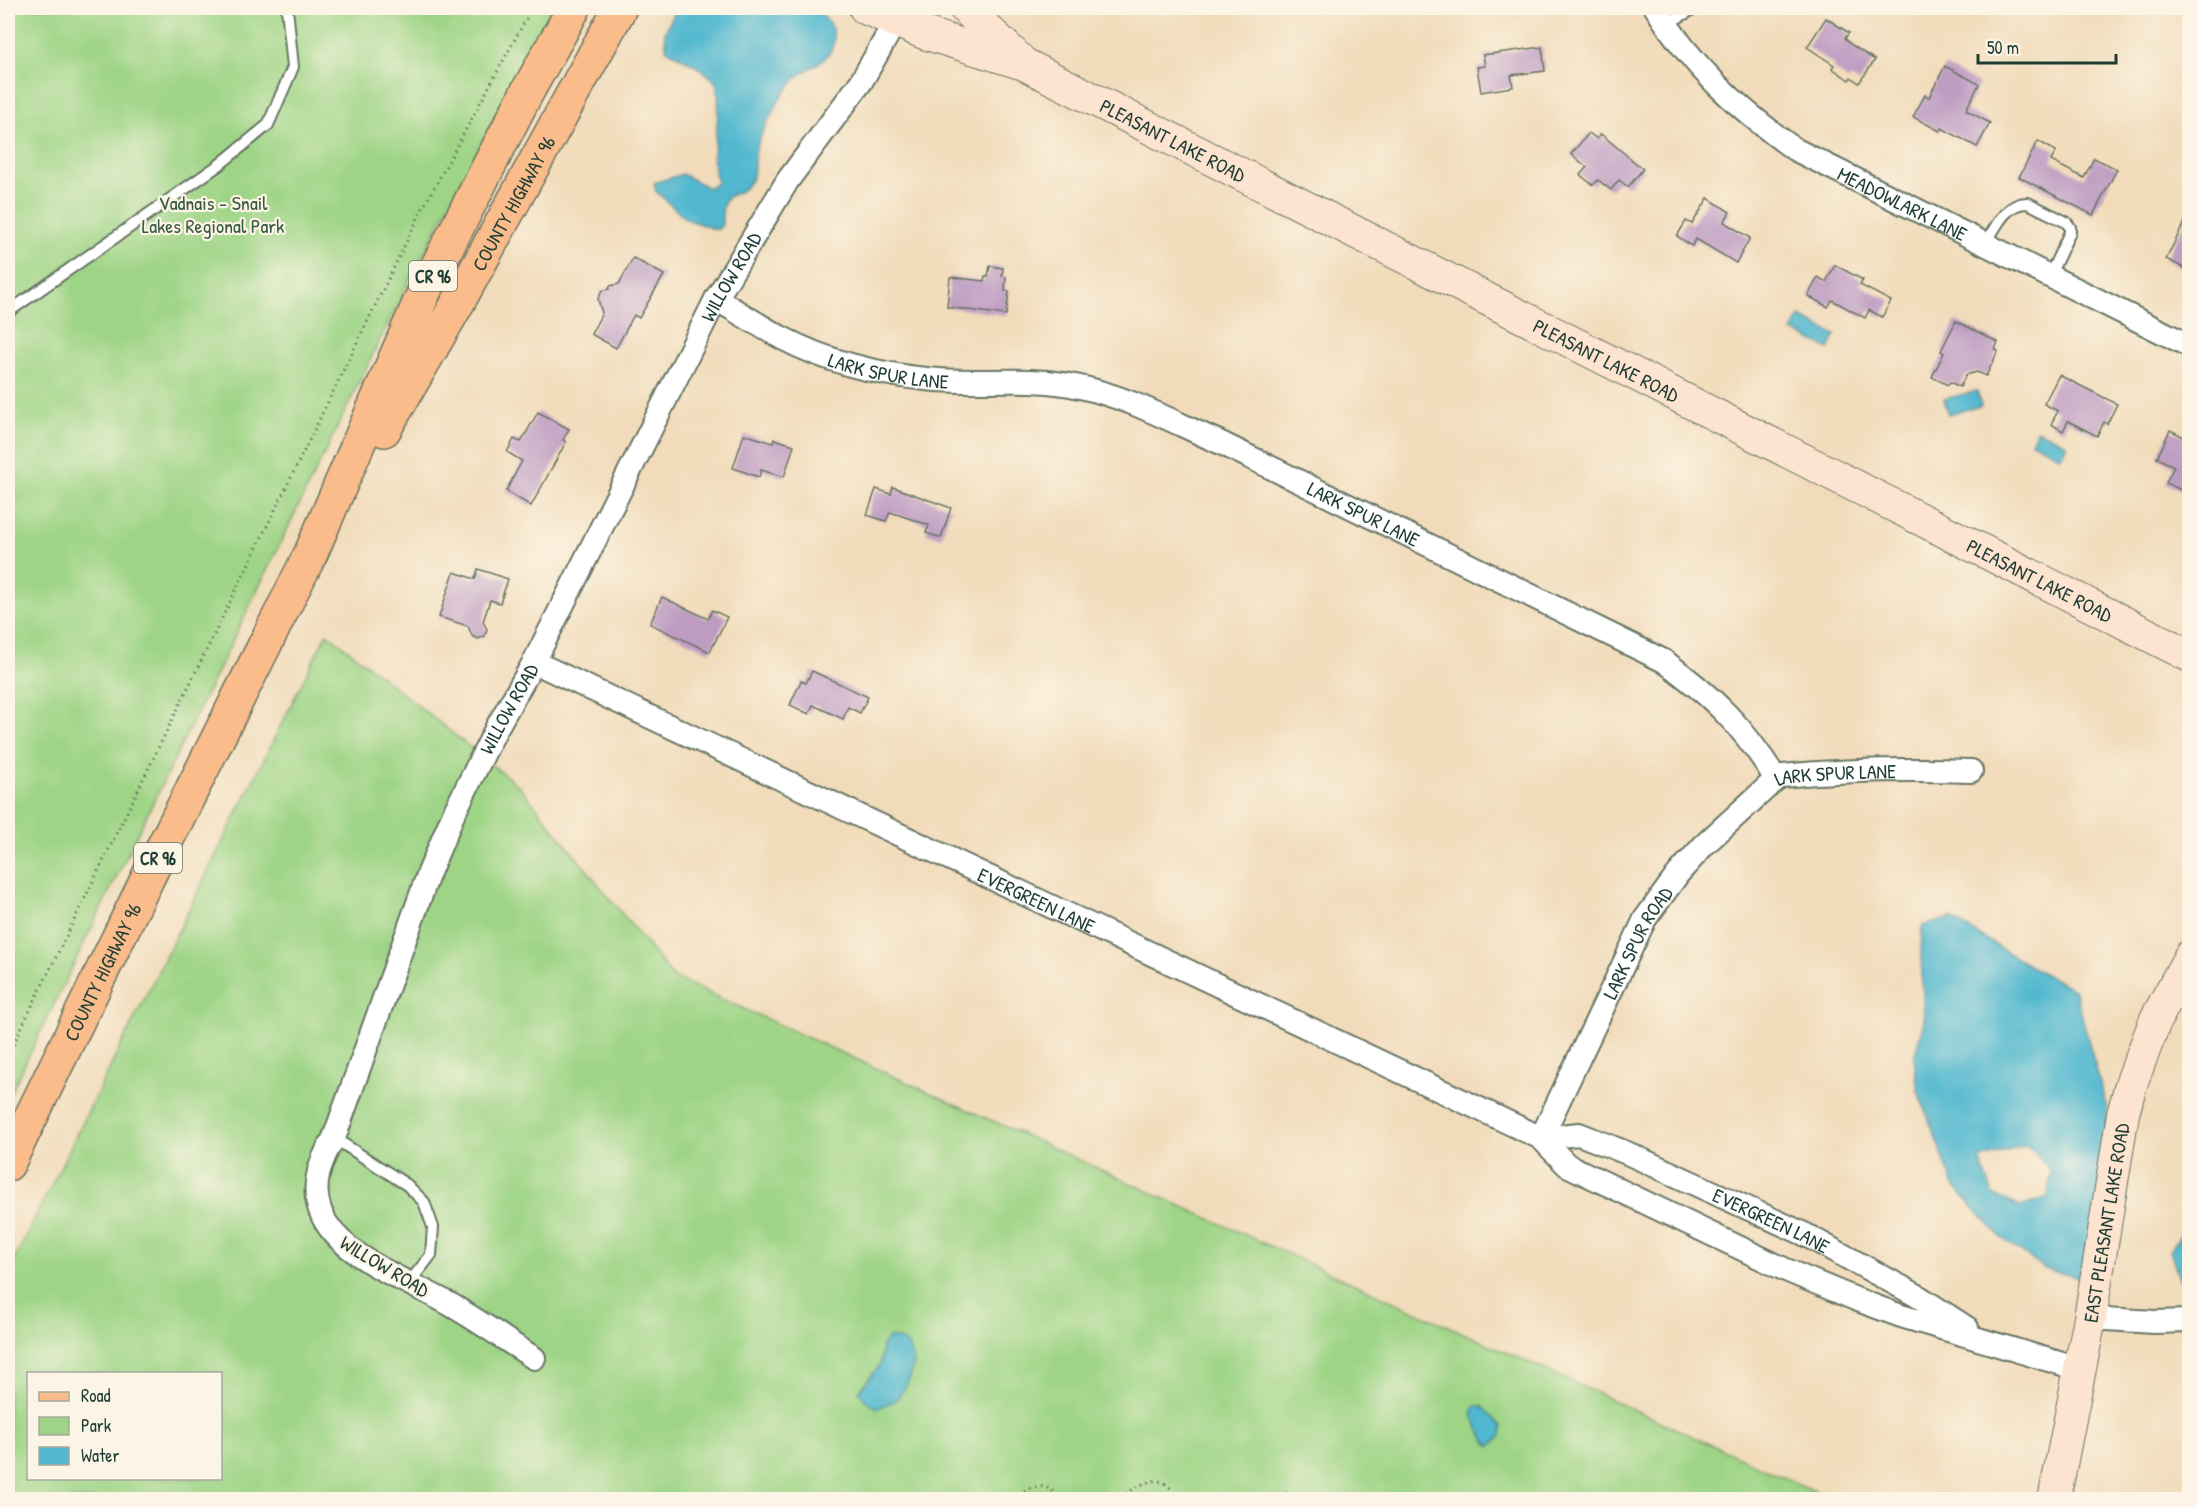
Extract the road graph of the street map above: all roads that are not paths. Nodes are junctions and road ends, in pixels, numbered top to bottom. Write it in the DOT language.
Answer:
graph roads {
  1 [pos="287,8"];
  2 [pos="574,8"];
  3 [pos="620,8"];
  4 [pos="865,8"];
  5 [pos="964,8"];
  6 [pos="1695,8"];
  7 [pos="899,14"];
  8 [pos="1661,16"];
  9 [pos="1024,64"];
  10 [pos="1985,245"];
  11 [pos="2049,276"];
  12 [pos="716,299"];
  13 [pos="8,312"];
  14 [pos="2190,346"];
  15 [pos="311,553"];
  16 [pos="2188,656"];
  17 [pos="534,662"];
  18 [pos="1971,771"];
  19 [pos="1776,779"];
  20 [pos="2190,956"];
  21 [pos="334,1138"];
  22 [pos="1541,1138"];
  23 [pos="8,1164"];
  24 [pos="408,1284"];
  25 [pos="2090,1318"];
  26 [pos="2190,1321"];
  27 [pos="1990,1342"];
  28 [pos="534,1358"];
  29 [pos="2079,1369"];
  30 [pos="2054,1500"];
  1 -- 13 [label="lane"];
  2 -- 15 [label="main road, COUNTY HIGHWAY 96 / CR 96"];
  3 -- 15 [label="main road, COUNTY HIGHWAY 96 / CR 96"];
  4 -- 7 [label="street, PLEASANT LAKE ROAD"];
  5 -- 9 [label="street, PLEASANT LAKE ROAD"];
  6 -- 8 [label="lane"];
  7 -- 9 [label="street, PLEASANT LAKE ROAD"];
  7 -- 12 [label="street, WILLOW ROAD"];
  8 -- 10 [label="street, MEADOWLARK LANE"];
  9 -- 16 [label="street, PLEASANT LAKE ROAD"];
  10 -- 11 [label="street, MEADOWLARK LANE"];
  10 -- 11 [label="lane"];
  11 -- 14 [label="street, MEADOWLARK LANE"];
  12 -- 17 [label="street, WILLOW ROAD"];
  12 -- 19 [label="street, LARK SPUR LANE"];
  15 -- 23 [label="main road, COUNTY HIGHWAY 96 / CR 96"];
  17 -- 21 [label="street, WILLOW ROAD"];
  17 -- 22 [label="street, EVERGREEN LANE"];
  18 -- 19 [label="street, LARK SPUR LANE"];
  19 -- 22 [label="street, LARK SPUR ROAD"];
  20 -- 25 [label="street, EAST PLEASANT LAKE ROAD"];
  21 -- 24 [label="street, WILLOW ROAD"];
  21 -- 24 [label="lane"];
  22 -- 27 [label="street, EVERGREEN LANE"];
  22 -- 27 [label="street, EVERGREEN LANE"];
  24 -- 28 [label="street, WILLOW ROAD"];
  25 -- 26 [label="street"];
  25 -- 29 [label="street, EAST PLEASANT LAKE ROAD"];
  27 -- 29 [label="street, EVERGREEN LANE"];
  29 -- 30 [label="street, EAST PLEASANT LAKE ROAD"];
}
